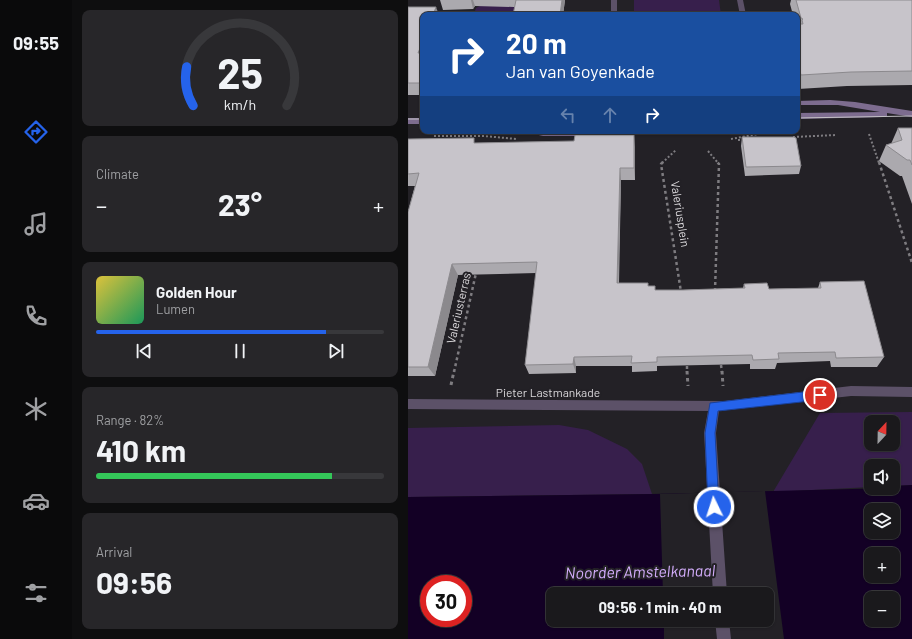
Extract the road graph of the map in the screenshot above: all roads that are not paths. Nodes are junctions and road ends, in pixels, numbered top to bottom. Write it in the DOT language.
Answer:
graph roads {
  1 [pos="614,0"];
  2 [pos="740,0"];
  3 [pos="614,12"];
  4 [pos="742,12"];
  5 [pos="800,103"];
  6 [pos="902,114"];
  7 [pos="912,114"];
  8 [pos="800,116"];
  9 [pos="408,121"];
  10 [pos="420,121"];
  11 [pos="912,392"];
  12 [pos="408,404"];
  13 [pos="714,406"];
  14 [pos="720,587"];
  15 [pos="723,627"];
  16 [pos="724,639"];
  1 -- 3 [label="street"];
  2 -- 4 [label="street"];
  5 -- 6 [label="street"];
  6 -- 7 [label="street"];
  6 -- 8 [label="street"];
  9 -- 10 [label="street"];
  11 -- 13 [label="street, Pieter Lastmankade"];
  12 -- 13 [label="street, Pieter Lastmankade"];
  13 -- 14 [label="street"];
  15 -- 16 [label="street"];
}
